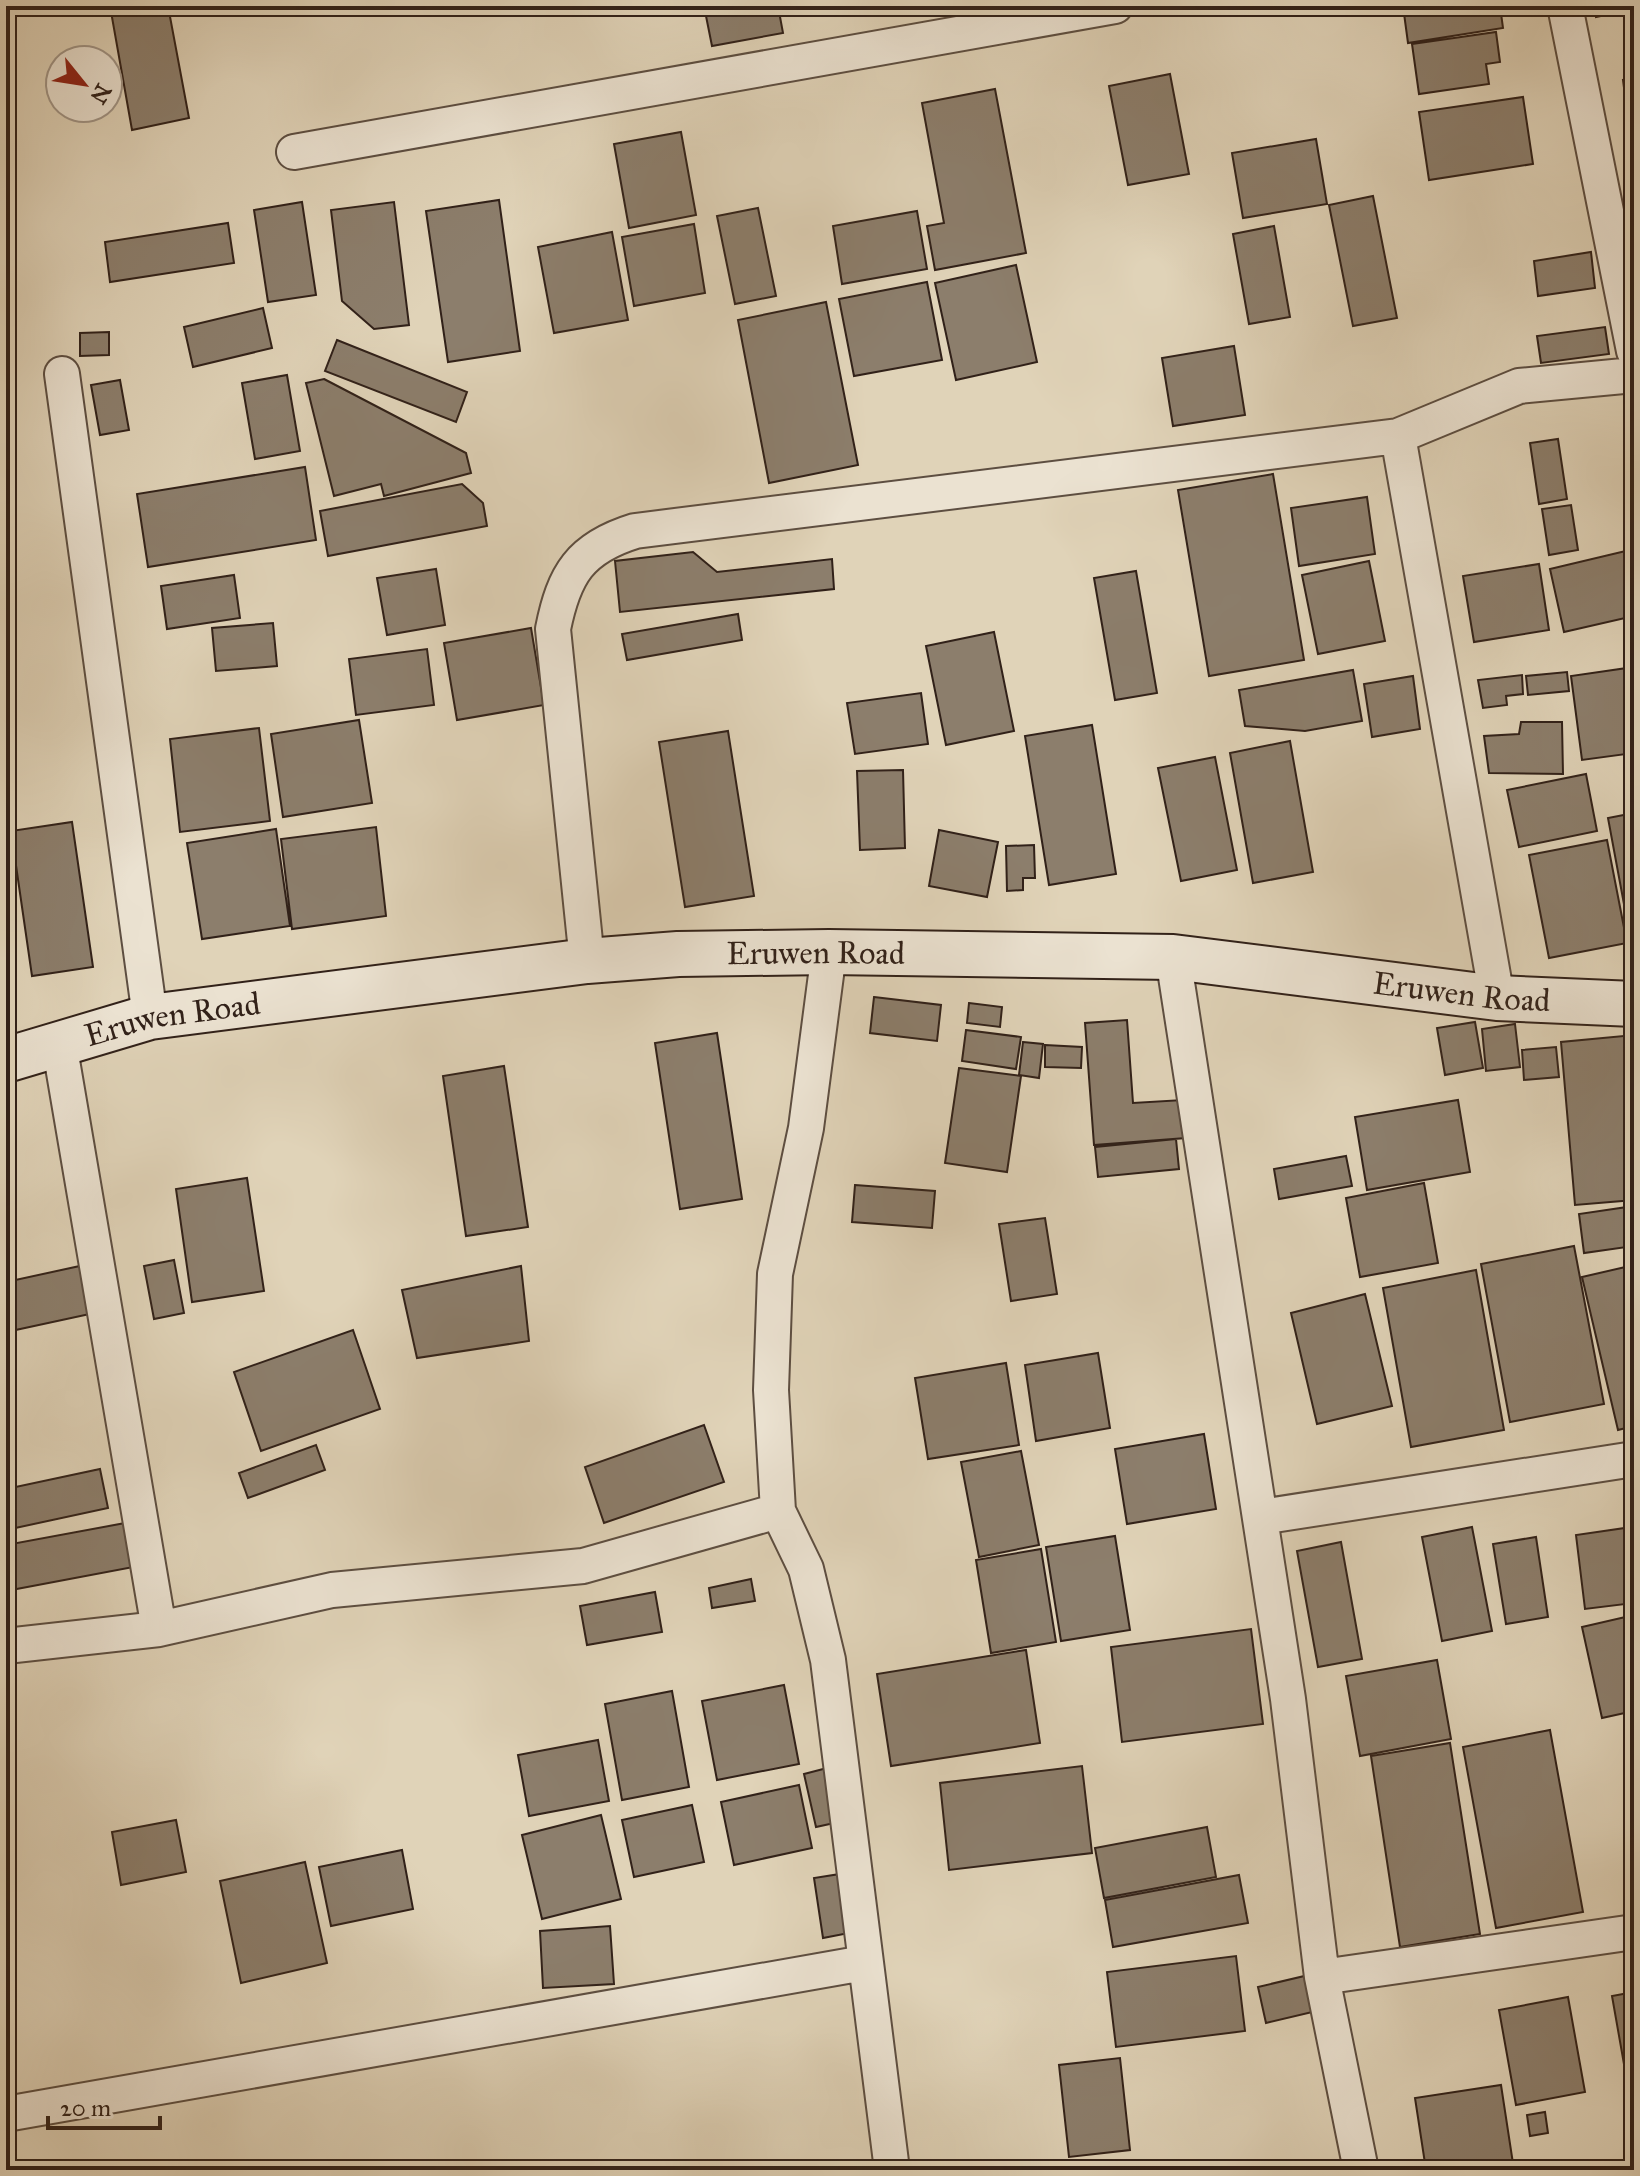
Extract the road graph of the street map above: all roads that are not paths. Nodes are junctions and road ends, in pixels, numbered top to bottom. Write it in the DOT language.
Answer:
graph roads {
  1 [pos="1115,6"];
  2 [pos="1565,6"];
  3 [pos="294,152"];
  4 [pos="1634,351"];
  5 [pos="62,374"];
  6 [pos="1634,375"];
  7 [pos="1398,436"];
  8 [pos="829,952"];
  9 [pos="1173,957"];
  10 [pos="587,961"];
  11 [pos="1497,998"];
  12 [pos="1634,1004"];
  13 [pos="150,1017"];
  14 [pos="59,1043"];
  15 [pos="6,1060"];
  16 [pos="1634,1459"];
  17 [pos="778,1511"];
  18 [pos="1261,1517"];
  19 [pos="159,1629"];
  20 [pos="6,1646"];
  21 [pos="1634,1932"];
  22 [pos="864,1963"];
  23 [pos="1322,1977"];
  24 [pos="6,2114"];
  25 [pos="892,2170"];
  26 [pos="1361,2170"];
  1 -- 3 [label="street"];
  2 -- 4 [label="street"];
  5 -- 13 [label="street"];
  6 -- 7 [label="street"];
  7 -- 10 [label="street"];
  7 -- 11 [label="street"];
  8 -- 9 [label="street, Eruwen Road"];
  8 -- 10 [label="street, Eruwen Road"];
  8 -- 17 [label="street"];
  9 -- 11 [label="street, Eruwen Road"];
  9 -- 18 [label="street"];
  10 -- 13 [label="street, Eruwen Road"];
  11 -- 12 [label="street, Eruwen Road"];
  13 -- 14 [label="street, Eruwen Road"];
  14 -- 15 [label="street, Eruwen Road"];
  14 -- 19 [label="street"];
  16 -- 18 [label="street"];
  17 -- 19 [label="street"];
  17 -- 22 [label="street"];
  18 -- 23 [label="street"];
  19 -- 20 [label="street"];
  21 -- 23 [label="street"];
  22 -- 24 [label="street"];
  22 -- 25 [label="street"];
  23 -- 26 [label="street"];
}
